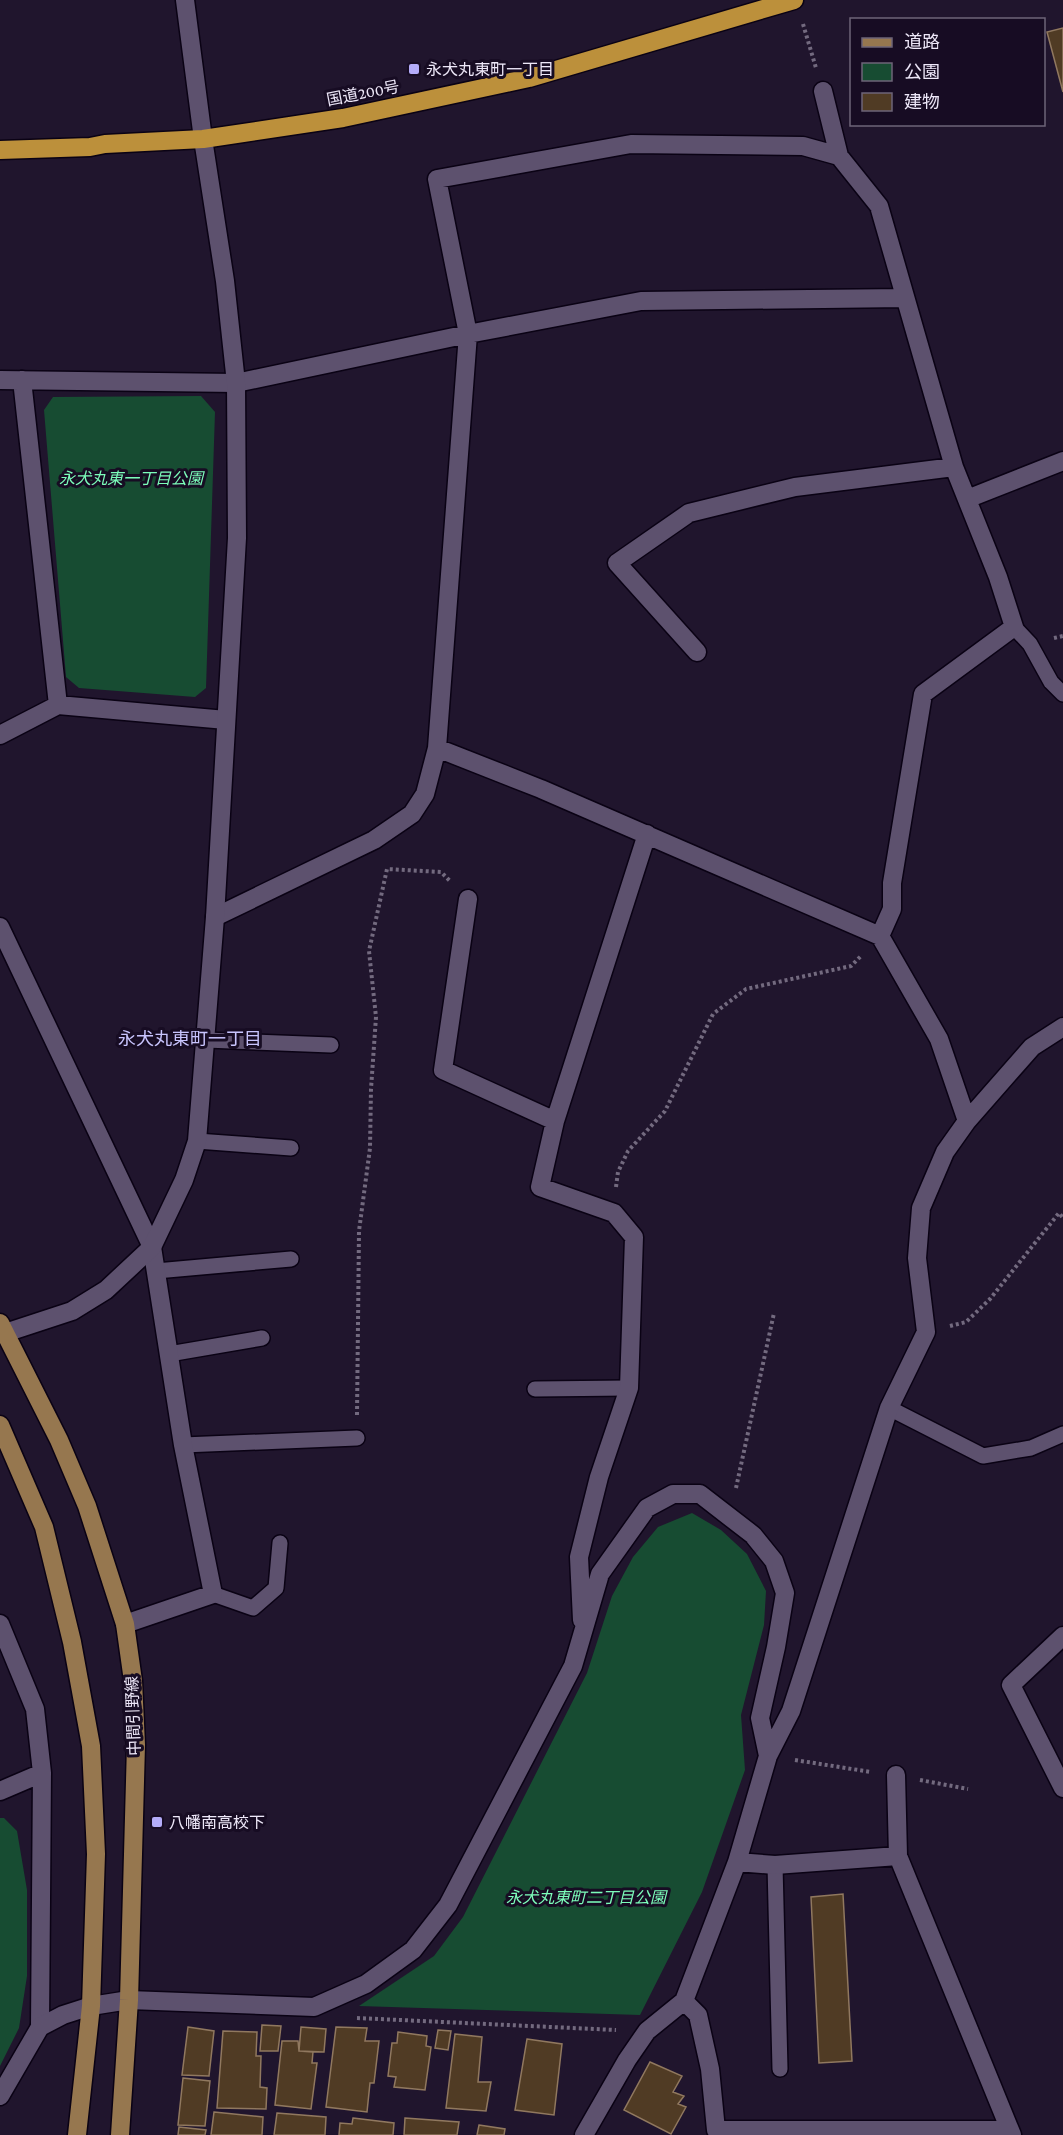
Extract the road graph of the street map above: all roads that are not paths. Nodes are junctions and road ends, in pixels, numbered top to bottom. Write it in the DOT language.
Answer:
graph roads {
  1 [pos="185,0"];
  2 [pos="794,0"];
  3 [pos="823,91"];
  4 [pos="203,139"];
  5 [pos="0,150"];
  6 [pos="839,156"];
  7 [pos="905,298"];
  8 [pos="468,334"];
  9 [pos="0,380"];
  10 [pos="22,380"];
  11 [pos="236,383"];
  12 [pos="1063,461"];
  13 [pos="954,467"];
  14 [pos="967,499"];
  15 [pos="1014,627"];
  16 [pos="697,652"];
  17 [pos="1063,694"];
  18 [pos="58,705"];
  19 [pos="226,720"];
  20 [pos="0,735"];
  21 [pos="437,748"];
  22 [pos="647,834"];
  23 [pos="468,898"];
  24 [pos="215,917"];
  25 [pos="0,927"];
  26 [pos="880,936"];
  27 [pos="1063,1027"];
  28 [pos="206,1040"];
  29 [pos="331,1046"];
  30 [pos="555,1121"];
  31 [pos="967,1121"];
  32 [pos="197,1141"];
  33 [pos="291,1148"];
  34 [pos="152,1247"];
  35 [pos="291,1259"];
  36 [pos="156,1271"];
  37 [pos="2,1330"];
  38 [pos="262,1338"];
  39 [pos="169,1354"];
  40 [pos="628,1388"];
  41 [pos="535,1389"];
  42 [pos="889,1408"];
  43 [pos="0,1425"];
  44 [pos="1063,1434"];
  45 [pos="357,1438"];
  46 [pos="183,1445"];
  47 [pos="280,1543"];
  48 [pos="213,1594"];
  49 [pos="0,1624"];
  50 [pos="126,1624"];
  51 [pos="583,1636"];
  52 [pos="1063,1636"];
  53 [pos="768,1756"];
  54 [pos="42,1773"];
  55 [pos="896,1775"];
  56 [pos="1063,1788"];
  57 [pos="0,1791"];
  58 [pos="898,1856"];
  59 [pos="737,1862"];
  60 [pos="775,1865"];
  61 [pos="129,2000"];
  62 [pos="684,2001"];
  63 [pos="91,2006"];
  64 [pos="40,2027"];
  65 [pos="780,2069"];
  66 [pos="0,2096"];
  67 [pos="715,2133"];
  68 [pos="855,2133"];
  69 [pos="1011,2133"];
  70 [pos="77,2135"];
  71 [pos="120,2135"];
  72 [pos="584,2135"];
  1 -- 4 [label="street"];
  2 -- 4 [label="highway, 国道200号"];
  3 -- 6 [label="street"];
  4 -- 5 [label="highway, 国道200号"];
  4 -- 11 [label="street"];
  6 -- 7 [label="street"];
  6 -- 8 [label="street"];
  7 -- 8 [label="street"];
  7 -- 13 [label="street"];
  8 -- 11 [label="street"];
  8 -- 21 [label="street"];
  9 -- 10 [label="street"];
  10 -- 11 [label="street"];
  10 -- 18 [label="street"];
  11 -- 19 [label="street"];
  12 -- 14 [label="street"];
  13 -- 14 [label="street"];
  13 -- 16 [label="street"];
  14 -- 15 [label="street"];
  15 -- 17 [label="lane"];
  15 -- 26 [label="street"];
  18 -- 19 [label="street"];
  18 -- 20 [label="street"];
  19 -- 24 [label="street"];
  21 -- 22 [label="street"];
  21 -- 24 [label="street"];
  22 -- 26 [label="street"];
  22 -- 30 [label="street"];
  23 -- 30 [label="street"];
  24 -- 28 [label="street"];
  25 -- 34 [label="street"];
  26 -- 31 [label="street"];
  27 -- 31 [label="street"];
  28 -- 29 [label="lane"];
  28 -- 32 [label="street"];
  30 -- 40 [label="street"];
  31 -- 42 [label="street"];
  32 -- 33 [label="lane"];
  32 -- 34 [label="street"];
  34 -- 36 [label="street"];
  34 -- 37 [label="street"];
  35 -- 36 [label="lane"];
  36 -- 39 [label="street"];
  37 -- 50 [label="main road, 中間引野線"];
  38 -- 39 [label="lane"];
  39 -- 46 [label="street"];
  40 -- 41 [label="lane"];
  40 -- 51 [label="street"];
  42 -- 44 [label="lane"];
  42 -- 53 [label="street"];
  43 -- 63 [label="main road"];
  45 -- 46 [label="lane"];
  46 -- 48 [label="street"];
  47 -- 48 [label="lane"];
  48 -- 50 [label="street"];
  49 -- 54 [label="street"];
  50 -- 61 [label="main road, 中間引野線"];
  51 -- 53 [label="street"];
  51 -- 61 [label="street"];
  52 -- 56 [label="street"];
  53 -- 59 [label="street"];
  54 -- 57 [label="street"];
  54 -- 64 [label="street"];
  55 -- 58 [label="street"];
  58 -- 60 [label="street"];
  58 -- 69 [label="street"];
  59 -- 60 [label="street"];
  59 -- 62 [label="street"];
  60 -- 65 [label="lane"];
  61 -- 63 [label="street"];
  61 -- 71 [label="main road, 中間引野線"];
  62 -- 67 [label="street"];
  62 -- 72 [label="street"];
  63 -- 64 [label="street"];
  63 -- 70 [label="main road"];
  64 -- 66 [label="street"];
  67 -- 68 [label="street"];
  68 -- 69 [label="street"];
}
